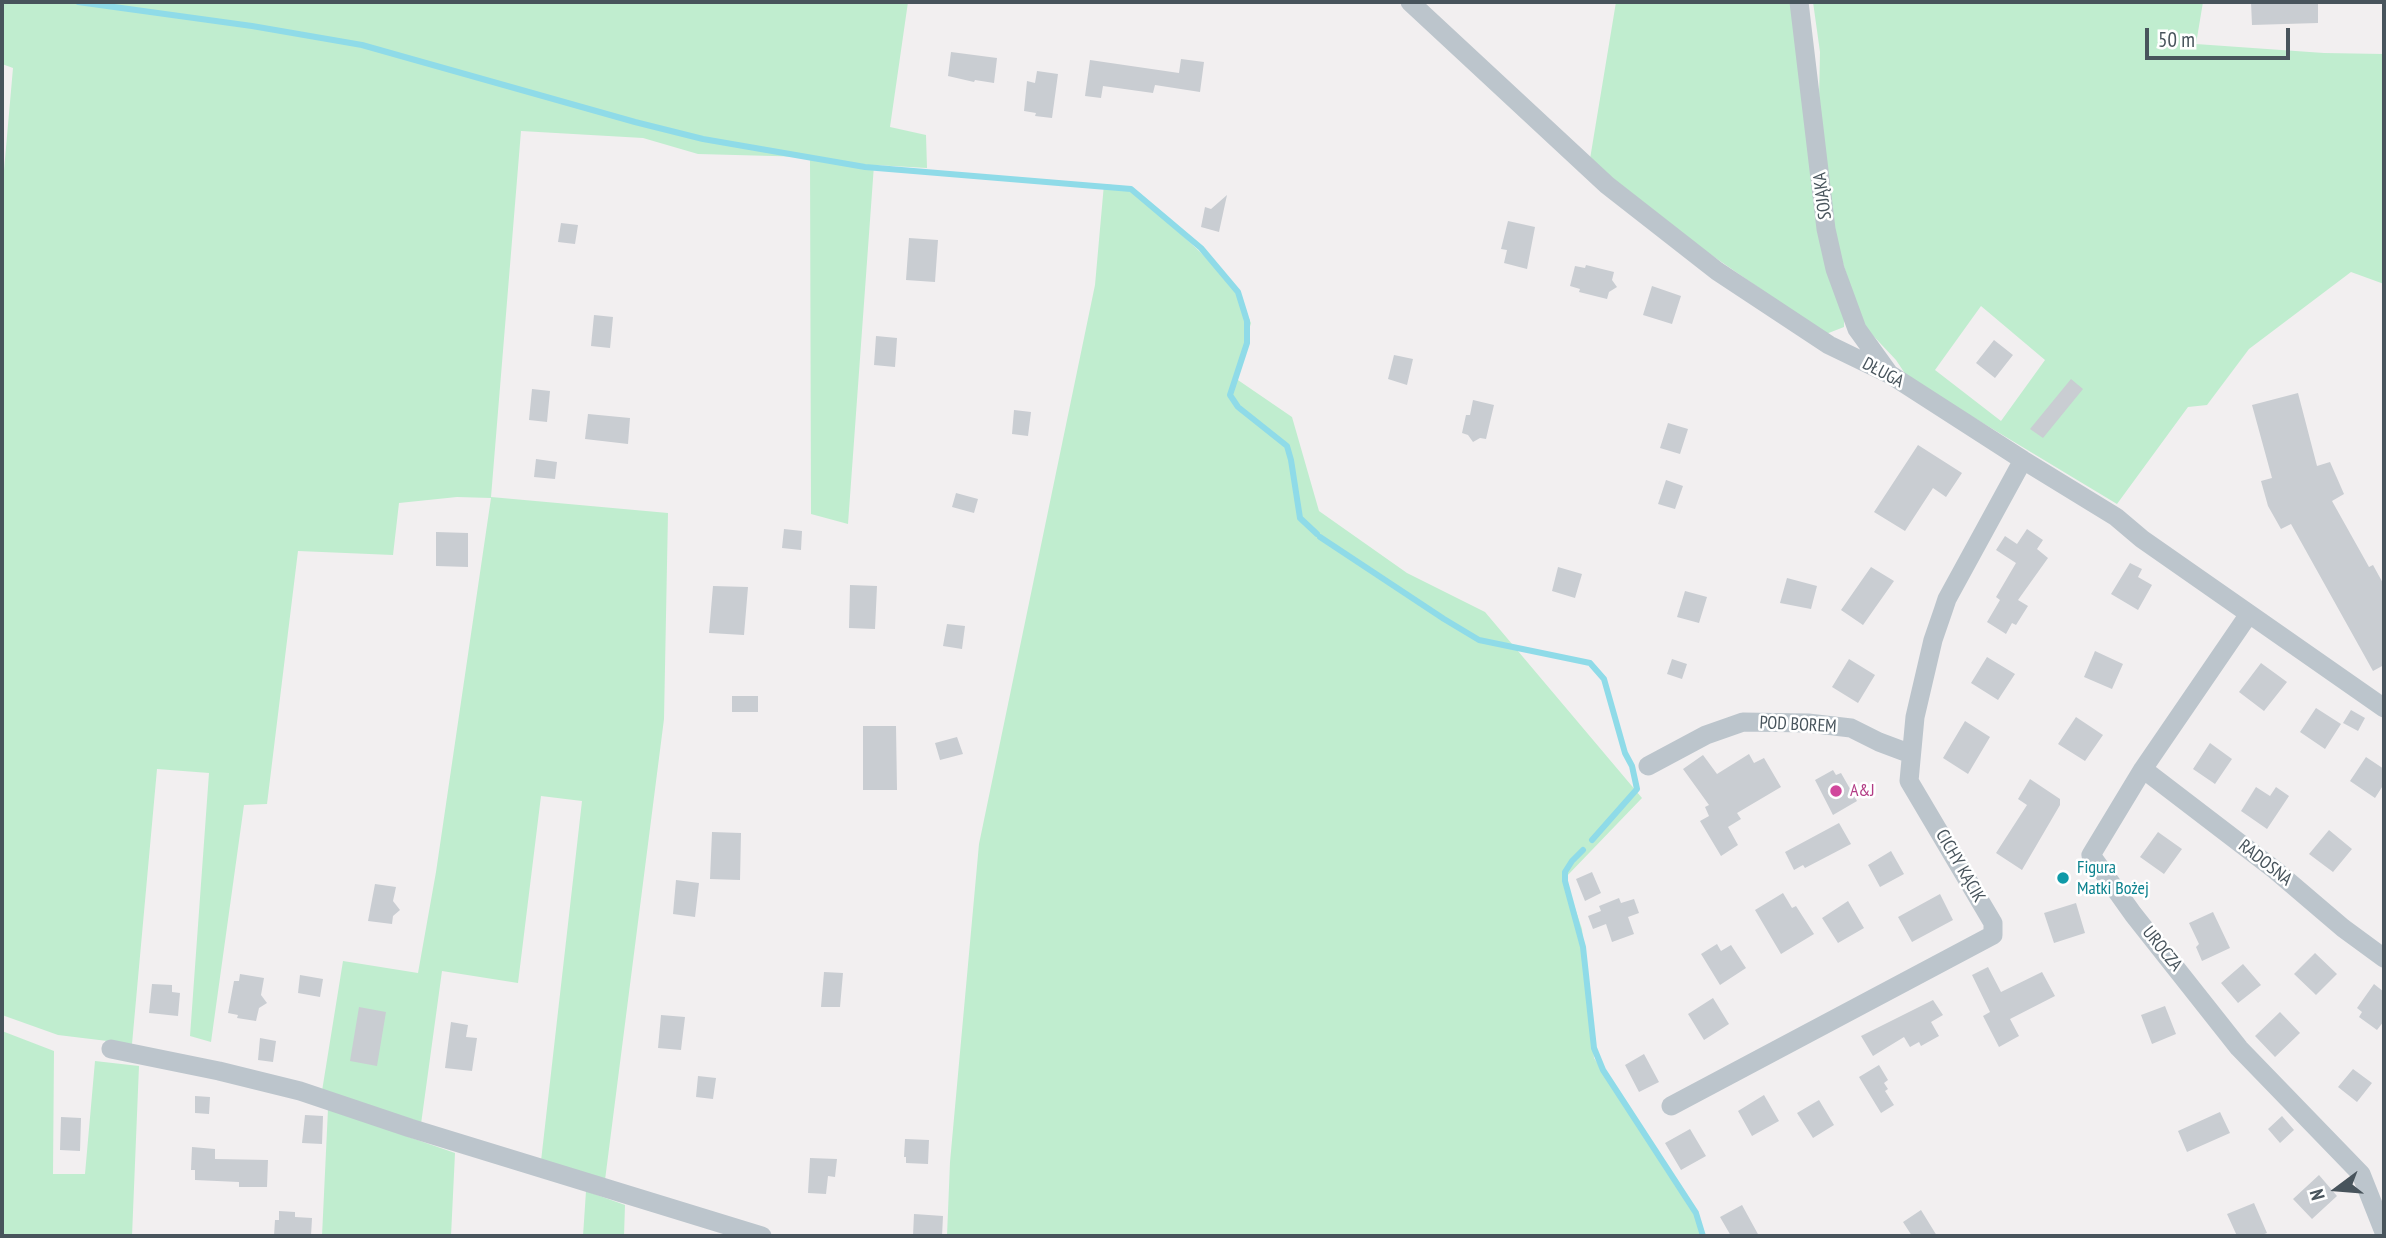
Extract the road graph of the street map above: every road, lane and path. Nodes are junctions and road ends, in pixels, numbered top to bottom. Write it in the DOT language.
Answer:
graph roads {
  1 [pos="1410,2"];
  2 [pos="1800,2"];
  3 [pos="1857,329"];
  4 [pos="1829,345"];
  5 [pos="1891,375"];
  6 [pos="2022,460"];
  7 [pos="2249,614"];
  8 [pos="2384,708"];
  9 [pos="1911,754"];
  10 [pos="1648,766"];
  11 [pos="2143,769"];
  12 [pos="2384,958"];
  13 [pos="111,1049"];
  14 [pos="1671,1106"];
  15 [pos="2384,1232"];
  16 [pos="762,1236"];
  1 -- 4 [label="street, DŁUGA"];
  2 -- 3 [label="street, SOJĄKA"];
  3 -- 4 [label="street"];
  3 -- 5 [label="street, SOJĄKA"];
  4 -- 5 [label="street, DŁUGA"];
  5 -- 6 [label="street, DŁUGA"];
  6 -- 7 [label="street, DŁUGA"];
  6 -- 9 [label="street, CICHY KĄCIK"];
  7 -- 8 [label="street, DŁUGA"];
  7 -- 11 [label="street, UROCZA"];
  9 -- 10 [label="street, POD BOREM"];
  9 -- 14 [label="street, CICHY KĄCIK"];
  11 -- 12 [label="street, RADOSNA"];
  11 -- 15 [label="street, UROCZA"];
  13 -- 16 [label="street"];
}
